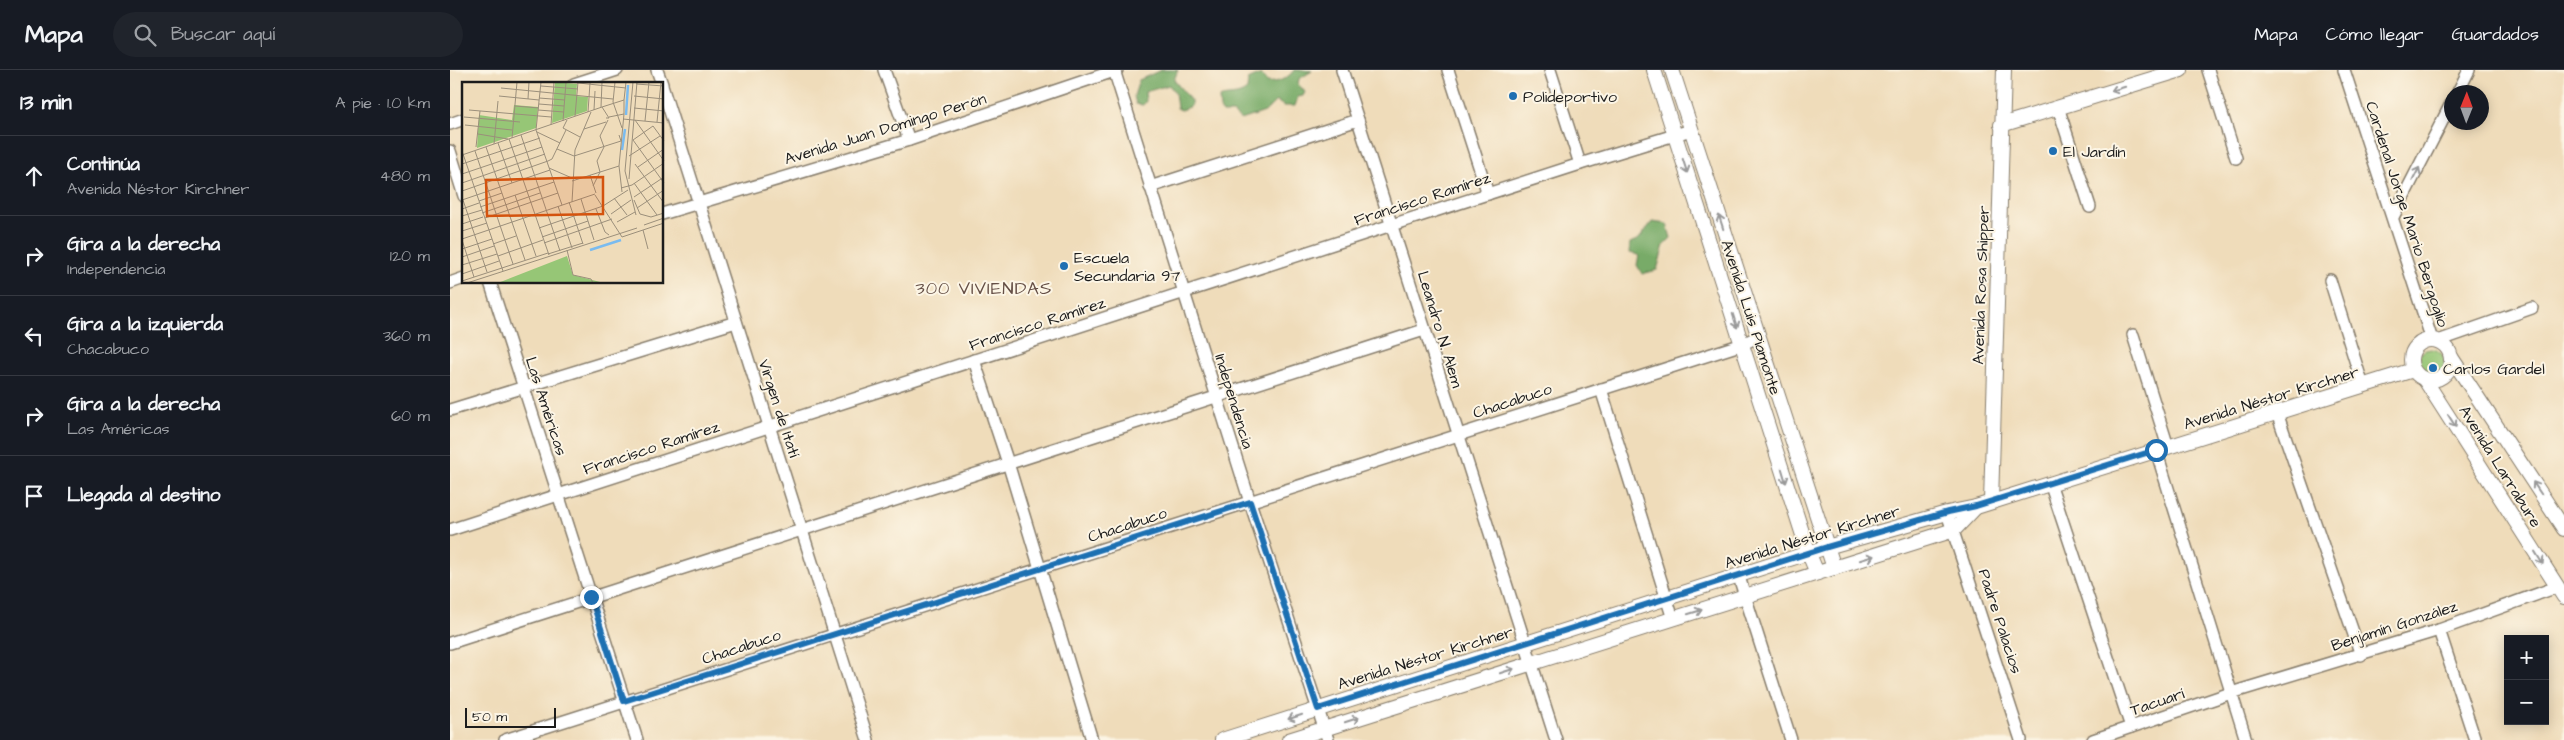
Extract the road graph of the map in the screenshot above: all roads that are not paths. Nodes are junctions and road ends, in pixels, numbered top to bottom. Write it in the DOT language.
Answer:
graph roads {
  1 [pos="617,70"];
  2 [pos="657,70"];
  3 [pos="884,70"];
  4 [pos="1115,70"];
  5 [pos="1342,70"];
  6 [pos="1448,70"];
  7 [pos="1550,70"];
  8 [pos="1654,70"];
  9 [pos="1672,70"];
  10 [pos="2004,70"];
  11 [pos="2181,70"];
  12 [pos="2208,70"];
  13 [pos="2344,70"];
  14 [pos="2469,70"];
  15 [pos="580,82"];
  16 [pos="661,82"];
  17 [pos="2462,85"];
  18 [pos="664,91"];
  19 [pos="2058,107"];
  20 [pos="2444,119"];
  21 [pos="462,120"];
  22 [pos="1358,120"];
  23 [pos="450,124"];
  24 [pos="2001,125"];
  25 [pos="1691,130"];
  26 [pos="1675,134"];
  27 [pos="909,140"];
  28 [pos="450,150"];
  29 [pos="2236,158"];
  30 [pos="1580,164"];
  31 [pos="1150,187"];
  32 [pos="462,189"];
  33 [pos="1488,194"];
  34 [pos="700,202"];
  35 [pos="2090,207"];
  36 [pos="664,213"];
  37 [pos="2393,217"];
  38 [pos="1391,225"];
  39 [pos="462,279"];
  40 [pos="2330,280"];
  41 [pos="450,283"];
  42 [pos="491,284"];
  43 [pos="1184,292"];
  44 [pos="2532,308"];
  45 [pos="736,322"];
  46 [pos="1424,330"];
  47 [pos="2133,335"];
  48 [pos="1757,337"];
  49 [pos="2435,341"];
  50 [pos="1743,344"];
  51 [pos="2451,358"];
  52 [pos="974,360"];
  53 [pos="2414,370"];
  54 [pos="2426,380"];
  55 [pos="2363,386"];
  56 [pos="524,387"];
  57 [pos="1601,389"];
  58 [pos="1217,396"];
  59 [pos="450,410"];
  60 [pos="2277,413"];
  61 [pos="769,426"];
  62 [pos="1457,435"];
  63 [pos="2162,449"];
  64 [pos="1008,463"];
  65 [pos="2050,483"];
  66 [pos="558,494"];
  67 [pos="1250,502"];
  68 [pos="1991,502"];
  69 [pos="1976,506"];
  70 [pos="1948,512"];
  71 [pos="2564,529"];
  72 [pos="450,530"];
  73 [pos="802,530"];
  74 [pos="1954,530"];
  75 [pos="1827,547"];
  76 [pos="1808,554"];
  77 [pos="1040,568"];
  78 [pos="1834,568"];
  79 [pos="1817,573"];
  80 [pos="1739,577"];
  81 [pos="2562,588"];
  82 [pos="1746,596"];
  83 [pos="591,597"];
  84 [pos="1666,600"];
  85 [pos="1673,619"];
  86 [pos="2440,630"];
  87 [pos="834,634"];
  88 [pos="450,643"];
  89 [pos="1526,644"];
  90 [pos="2361,655"];
  91 [pos="1532,663"];
  92 [pos="2231,693"];
  93 [pos="624,701"];
  94 [pos="1318,709"];
  95 [pos="2130,728"];
  96 [pos="1326,734"];
  97 [pos="505,740"];
  98 [pos="637,740"];
  99 [pos="868,740"];
  100 [pos="1092,740"];
  101 [pos="1222,740"];
  102 [pos="1289,740"];
  103 [pos="1556,740"];
  104 [pos="1791,740"];
  105 [pos="2021,740"];
  106 [pos="2093,740"];
  107 [pos="2246,740"];
  108 [pos="2476,740"];
  1 -- 15 [label="street"];
  2 -- 16 [label="street, Virgen de Itatí"];
  3 -- 27 [label="street"];
  4 -- 27 [label="street, Avenida Juan Domingo Perón"];
  4 -- 31 [label="street, Independencia"];
  5 -- 22 [label="street, Leandro N. Alem"];
  6 -- 33 [label="street"];
  7 -- 30 [label="street"];
  8 -- 26 [label="street, Avenida Luis Piamonte"];
  9 -- 25 [label="street, Avenida Luis Piamonte"];
  10 -- 24 [label="street, Avenida Rosa Shipper"];
  11 -- 19 [label="street, one-way"];
  12 -- 29 [label="street"];
  13 -- 37 [label="street, Cardenal Jorge Mario Bergoglio"];
  14 -- 17 [label="street"];
  18 -- 34 [label="street, Virgen de Itatí"];
  19 -- 24 [label="street"];
  19 -- 35 [label="street"];
  37 -- 20 [label="street, one-way"];
  21 -- 23 [label="street"];
  22 -- 31 [label="street"];
  22 -- 38 [label="street, Leandro N. Alem"];
  24 -- 68 [label="street, Avenida Rosa Shipper"];
  25 -- 26 [label="street, Francisco Ramírez"];
  48 -- 25 [label="street, Avenida Luis Piamonte, one-way"];
  26 -- 30 [label="street, Francisco Ramírez"];
  26 -- 50 [label="street, Avenida Luis Piamonte, one-way"];
  27 -- 34 [label="street, Avenida Juan Domingo Perón"];
  28 -- 32 [label="street"];
  30 -- 33 [label="street, Francisco Ramírez"];
  31 -- 43 [label="street, Independencia"];
  33 -- 38 [label="street, Francisco Ramírez"];
  34 -- 36 [label="street, Avenida Juan Domingo Perón"];
  34 -- 45 [label="street, Virgen de Itatí"];
  37 -- 49 [label="street, Cardenal Jorge Mario Bergoglio"];
  38 -- 43 [label="street, Francisco Ramírez"];
  38 -- 46 [label="street, Leandro N. Alem"];
  39 -- 41 [label="street"];
  40 -- 55 [label="street"];
  42 -- 56 [label="street, Las Américas"];
  43 -- 52 [label="street, Francisco Ramírez"];
  43 -- 58 [label="street, Independencia"];
  44 -- 49 [label="street"];
  45 -- 56 [label="street"];
  45 -- 61 [label="street, Virgen de Itatí"];
  46 -- 58 [label="street"];
  46 -- 62 [label="street, Leandro N. Alem"];
  47 -- 63 [label="street"];
  48 -- 50 [label="street, Chacabuco"];
  48 -- 75 [label="street, Avenida Luis Piamonte"];
  49 -- 51 [label="street"];
  49 -- 53 [label="street"];
  50 -- 57 [label="street, Chacabuco"];
  50 -- 76 [label="street, Avenida Luis Piamonte, one-way"];
  51 -- 54 [label="street"];
  71 -- 51 [label="street, Avenida Larrabure, one-way"];
  52 -- 61 [label="street, Francisco Ramírez"];
  52 -- 64 [label="street"];
  53 -- 54 [label="street"];
  53 -- 55 [label="street, Avenida Néstor Kirchner"];
  54 -- 81 [label="street, Avenida Larrabure, one-way"];
  55 -- 60 [label="street, Avenida Néstor Kirchner"];
  56 -- 59 [label="street"];
  56 -- 66 [label="street, Las Américas"];
  57 -- 62 [label="street, Chacabuco"];
  57 -- 84 [label="street"];
  58 -- 64 [label="street"];
  58 -- 67 [label="street, Independencia"];
  60 -- 63 [label="street, Avenida Néstor Kirchner"];
  60 -- 90 [label="street"];
  61 -- 66 [label="street, Francisco Ramírez"];
  61 -- 73 [label="street, Virgen de Itatí"];
  62 -- 67 [label="street, Chacabuco"];
  62 -- 89 [label="street, Leandro N. Alem"];
  63 -- 65 [label="street, Avenida Néstor Kirchner"];
  63 -- 92 [label="street"];
  64 -- 73 [label="street"];
  64 -- 77 [label="street"];
  65 -- 68 [label="street, Avenida Néstor Kirchner"];
  65 -- 95 [label="street"];
  66 -- 72 [label="street, Francisco Ramírez"];
  66 -- 83 [label="street, Las Américas"];
  67 -- 77 [label="street, Chacabuco"];
  67 -- 94 [label="street, Independencia"];
  68 -- 69 [label="street, Avenida Néstor Kirchner"];
  69 -- 70 [label="street, Avenida Néstor Kirchner"];
  69 -- 74 [label="street"];
  70 -- 74 [label="street, Padre Palacios"];
  70 -- 75 [label="street, Avenida Néstor Kirchner"];
  73 -- 83 [label="street"];
  73 -- 87 [label="street, Virgen de Itatí"];
  78 -- 74 [label="street, one-way"];
  74 -- 105 [label="street, Padre Palacios"];
  75 -- 76 [label="street, Avenida Néstor Kirchner"];
  75 -- 78 [label="street, Avenida Luis Piamonte"];
  76 -- 79 [label="street, Avenida Luis Piamonte"];
  76 -- 80 [label="street, Avenida Néstor Kirchner"];
  77 -- 87 [label="street, Chacabuco"];
  77 -- 100 [label="street"];
  78 -- 79 [label="street"];
  79 -- 82 [label="street"];
  80 -- 82 [label="street"];
  80 -- 84 [label="street, Avenida Néstor Kirchner"];
  81 -- 86 [label="street, Benjamín González"];
  85 -- 82 [label="street, one-way"];
  82 -- 104 [label="street"];
  83 -- 88 [label="street"];
  83 -- 93 [label="street, Las Américas"];
  84 -- 85 [label="street"];
  84 -- 89 [label="street, Avenida Néstor Kirchner"];
  85 -- 91 [label="street"];
  86 -- 90 [label="street, Benjamín González"];
  86 -- 108 [label="street"];
  87 -- 93 [label="street, Chacabuco"];
  87 -- 99 [label="street, Virgen de Itatí"];
  89 -- 91 [label="street, Leandro N. Alem"];
  89 -- 94 [label="street, Avenida Néstor Kirchner"];
  90 -- 92 [label="street, Benjamín González"];
  96 -- 91 [label="street, one-way"];
  91 -- 103 [label="street, Leandro N. Alem"];
  92 -- 95 [label="street, Tacuarí"];
  92 -- 107 [label="street"];
  93 -- 97 [label="street, Chacabuco"];
  93 -- 98 [label="street, Las Américas"];
  94 -- 96 [label="street, Independencia"];
  94 -- 101 [label="street, Avenida Néstor Kirchner, one-way"];
  95 -- 106 [label="street, Tacuarí"];
  96 -- 102 [label="street"];
}
